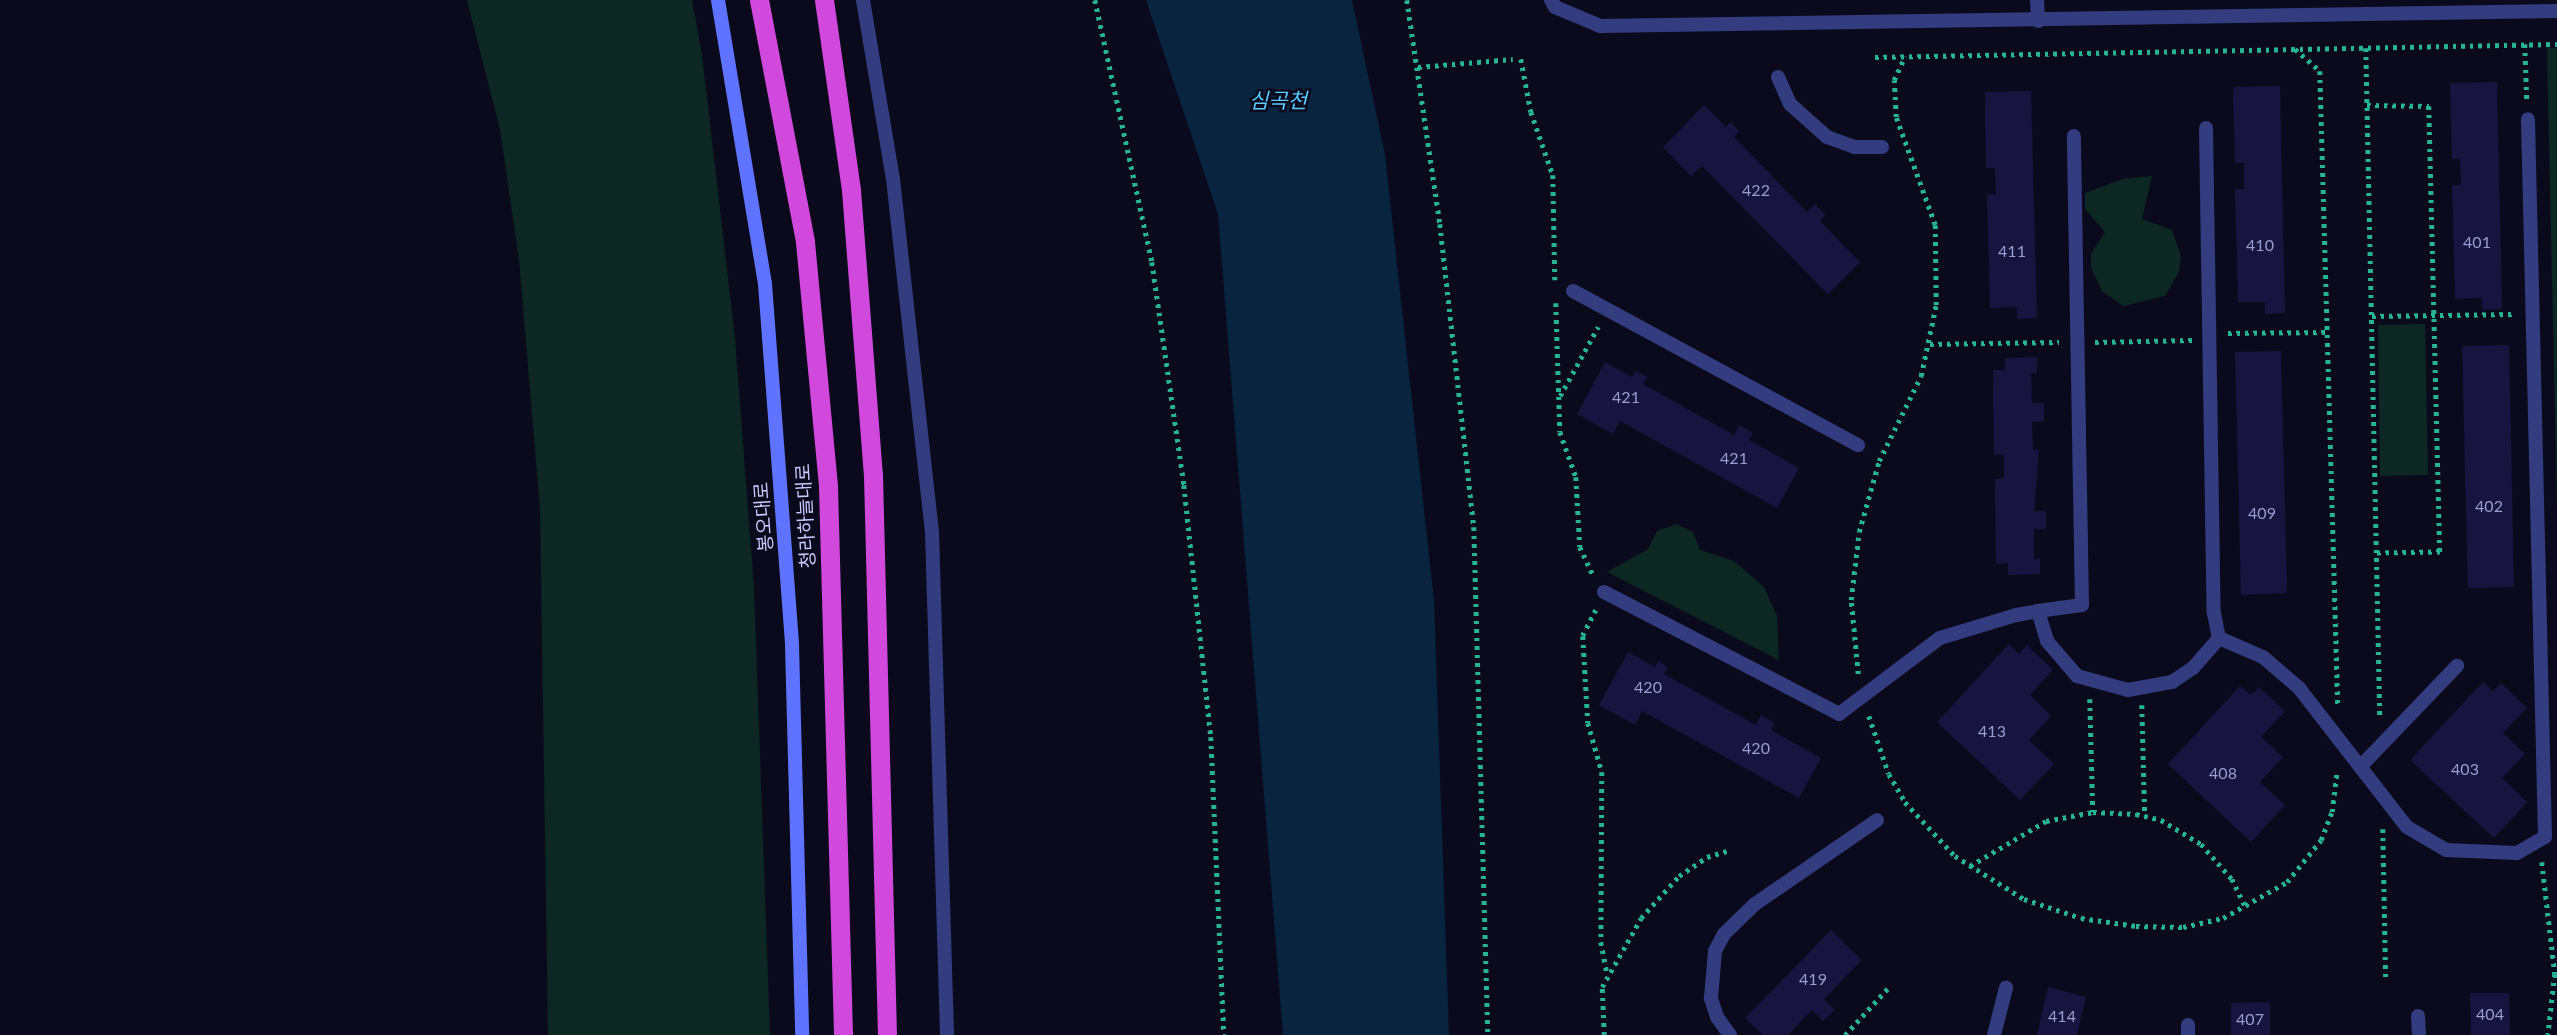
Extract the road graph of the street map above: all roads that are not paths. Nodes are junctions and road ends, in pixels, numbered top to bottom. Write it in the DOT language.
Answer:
graph roads {
  1 [pos="718,0"];
  2 [pos="759,0"];
  3 [pos="824,0"];
  4 [pos="863,0"];
  5 [pos="1551,0"];
  6 [pos="2037,0"];
  7 [pos="2447,7"];
  8 [pos="2557,11"];
  9 [pos="2038,21"];
  10 [pos="1778,77"];
  11 [pos="2528,119"];
  12 [pos="2206,128"];
  13 [pos="2074,136"];
  14 [pos="1882,147"];
  15 [pos="1573,290"];
  16 [pos="1858,445"];
  17 [pos="1604,592"];
  18 [pos="2038,611"];
  19 [pos="2219,638"];
  20 [pos="2457,666"];
  21 [pos="2361,766"];
  22 [pos="1877,820"];
  23 [pos="2006,988"];
  24 [pos="2418,1016"];
  25 [pos="802,1035"];
  26 [pos="843,1035"];
  27 [pos="887,1035"];
  28 [pos="947,1035"];
  29 [pos="1730,1035"];
  30 [pos="1994,1035"];
  31 [pos="2418,1035"];
  1 -- 25 [label="main road, 봉오대로"];
  2 -- 26 [label="highway, 청라하늘대로"];
  3 -- 27 [label="highway"];
  4 -- 28 [label="street"];
  5 -- 9 [label="street"];
  6 -- 9 [label="street"];
  7 -- 8 [label="street"];
  7 -- 9 [label="street"];
  10 -- 14 [label="street"];
  11 -- 21 [label="street"];
  12 -- 19 [label="street"];
  13 -- 18 [label="street"];
  15 -- 16 [label="street"];
  17 -- 18 [label="street"];
  18 -- 19 [label="street"];
  19 -- 21 [label="street"];
  20 -- 21 [label="street"];
  22 -- 29 [label="street"];
  23 -- 30 [label="street"];
  24 -- 31 [label="street"];
}
